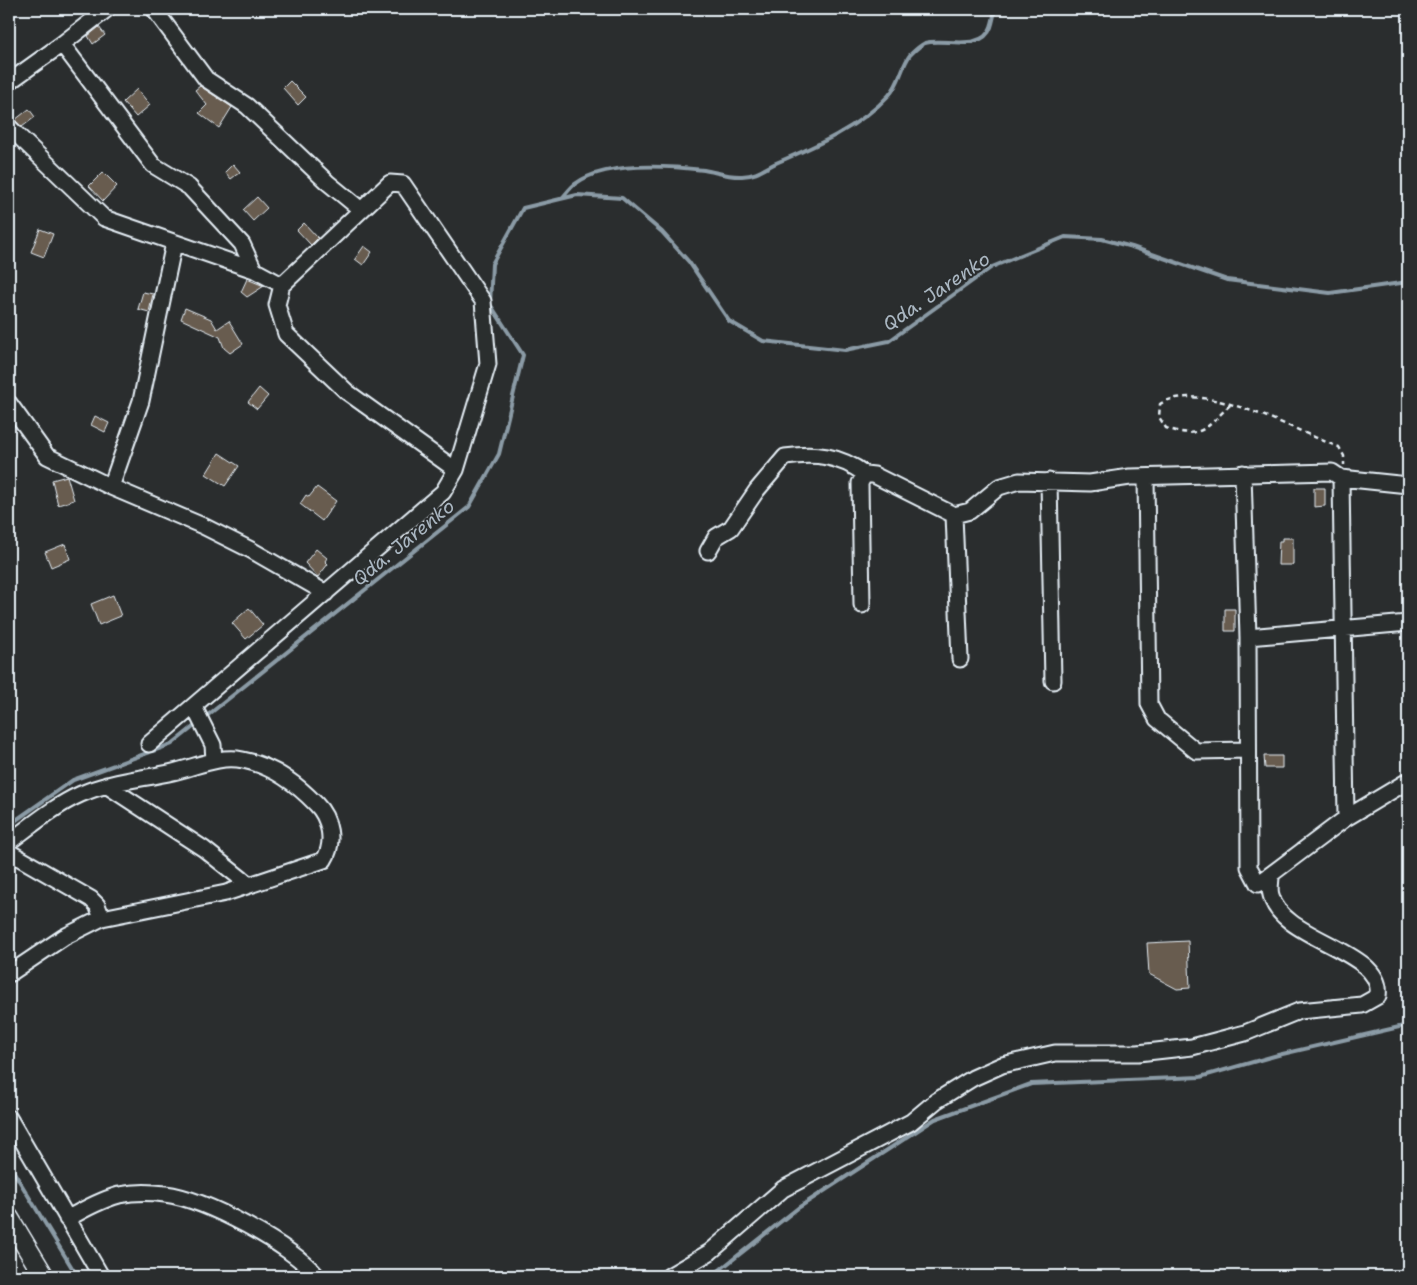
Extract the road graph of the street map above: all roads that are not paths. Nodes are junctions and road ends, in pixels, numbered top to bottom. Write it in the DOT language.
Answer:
graph roads {
  1 [pos="107,9"];
  2 [pos="154,9"];
  3 [pos="62,44"];
  4 [pos="9,82"];
  5 [pos="9,128"];
  6 [pos="360,209"];
  7 [pos="174,243"];
  8 [pos="254,270"];
  9 [pos="282,285"];
  10 [pos="9,403"];
  11 [pos="456,470"];
  12 [pos="1243,473"];
  13 [pos="865,474"];
  14 [pos="1146,477"];
  15 [pos="1341,478"];
  16 [pos="1049,481"];
  17 [pos="1408,485"];
  18 [pos="111,487"];
  19 [pos="954,515"];
  20 [pos="708,551"];
  21 [pos="326,593"];
  22 [pos="862,604"];
  23 [pos="1408,623"];
  24 [pos="1343,629"];
  25 [pos="1248,637"];
  26 [pos="960,659"];
  27 [pos="1053,681"];
  28 [pos="194,707"];
  29 [pos="149,744"];
  30 [pos="1248,750"];
  31 [pos="214,760"];
  32 [pos="1408,781"];
  33 [pos="106,785"];
  34 [pos="1346,818"];
  35 [pos="9,842"];
  36 [pos="9,852"];
  37 [pos="1271,876"];
  38 [pos="248,884"];
  39 [pos="102,918"];
  40 [pos="9,974"];
  41 [pos="9,1118"];
  42 [pos="9,1218"];
  43 [pos="67,1219"];
  44 [pos="44,1276"];
  45 [pos="102,1276"];
  46 [pos="318,1276"];
  47 [pos="669,1276"];
  1 -- 3 [label="street"];
  2 -- 6 [label="street"];
  3 -- 4 [label="street"];
  3 -- 8 [label="street"];
  5 -- 7 [label="street"];
  6 -- 9 [label="street"];
  6 -- 11 [label="street"];
  7 -- 8 [label="street"];
  7 -- 18 [label="street"];
  8 -- 9 [label="street"];
  9 -- 11 [label="street"];
  10 -- 18 [label="street"];
  11 -- 21 [label="street"];
  12 -- 14 [label="street"];
  12 -- 15 [label="street"];
  12 -- 25 [label="street"];
  13 -- 19 [label="street"];
  13 -- 20 [label="street"];
  13 -- 22 [label="street"];
  14 -- 16 [label="street"];
  14 -- 30 [label="street"];
  15 -- 17 [label="street"];
  15 -- 24 [label="street"];
  16 -- 19 [label="street"];
  16 -- 27 [label="street"];
  18 -- 21 [label="street"];
  19 -- 26 [label="street"];
  21 -- 28 [label="street"];
  23 -- 24 [label="street"];
  24 -- 25 [label="street"];
  24 -- 34 [label="street"];
  25 -- 30 [label="street"];
  28 -- 29 [label="street"];
  28 -- 31 [label="street"];
  30 -- 37 [label="street"];
  31 -- 33 [label="street"];
  31 -- 38 [label="street"];
  32 -- 34 [label="street"];
  33 -- 35 [label="street"];
  33 -- 38 [label="street"];
  34 -- 37 [label="street"];
  36 -- 39 [label="street"];
  37 -- 47 [label="street"];
  38 -- 39 [label="street"];
  39 -- 40 [label="street"];
  41 -- 43 [label="street"];
  42 -- 44 [label="street"];
  43 -- 45 [label="street"];
  43 -- 46 [label="street"];
}
